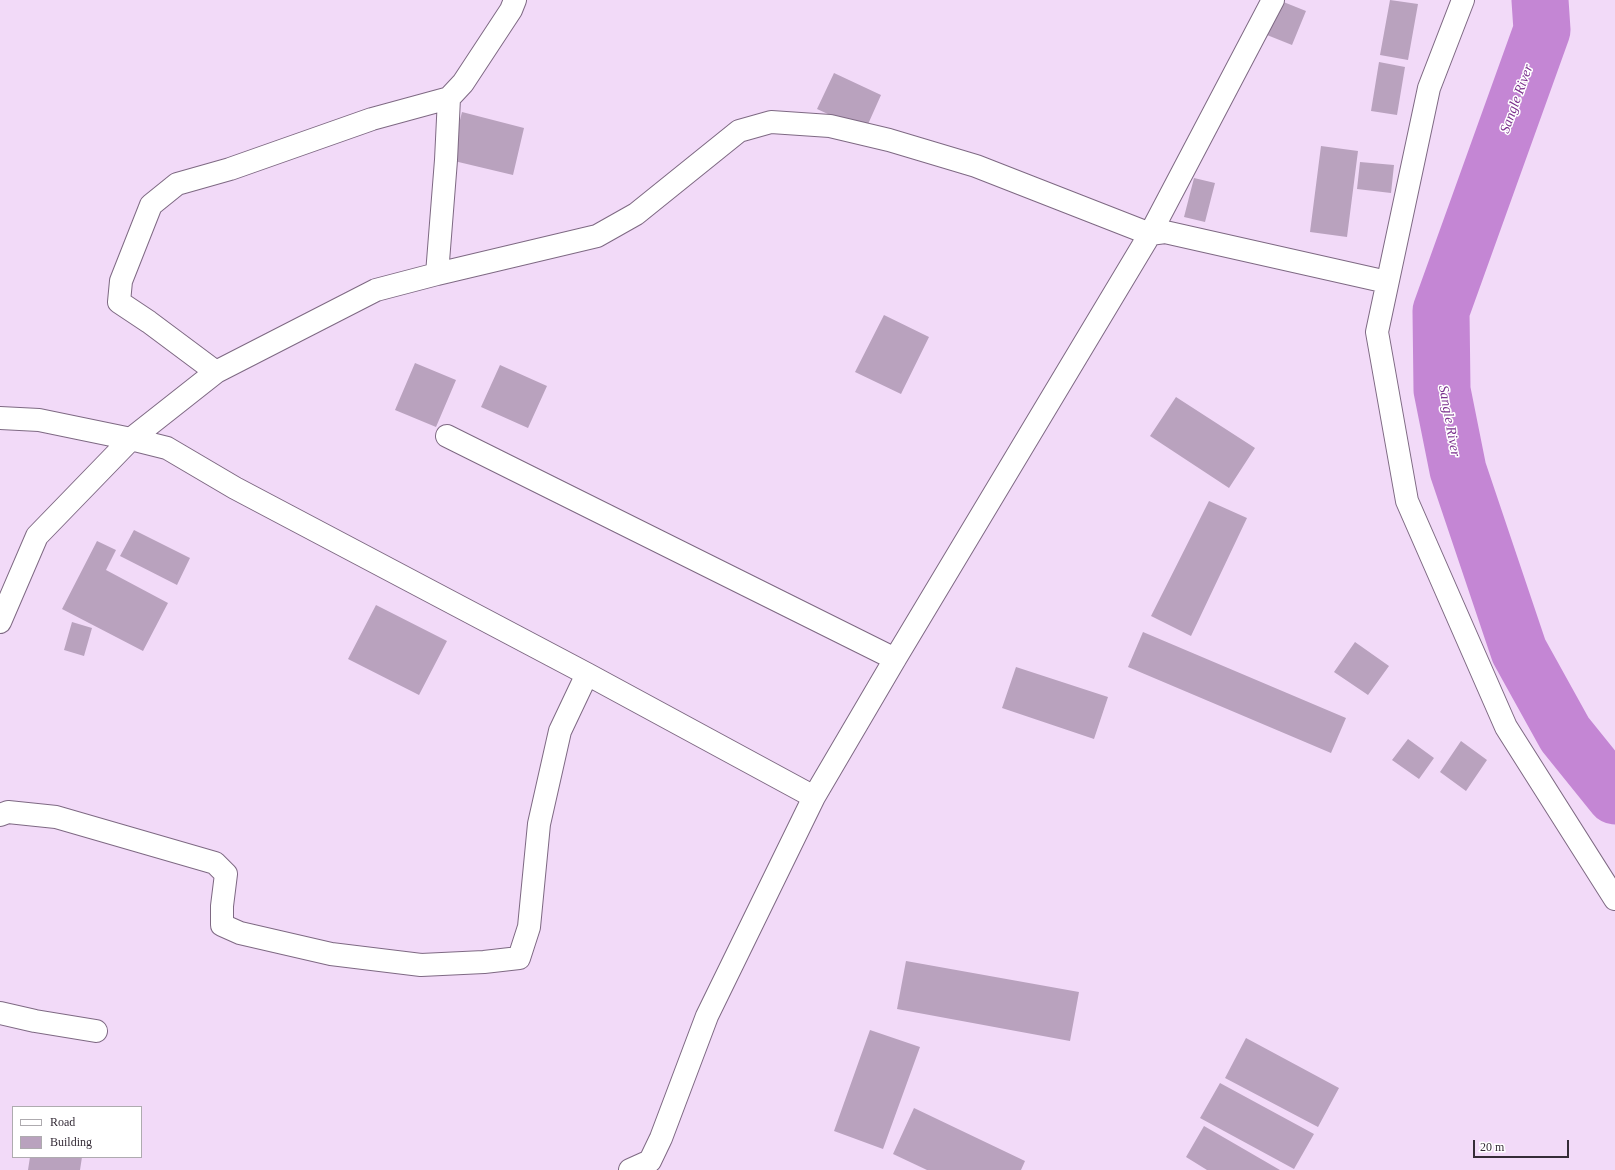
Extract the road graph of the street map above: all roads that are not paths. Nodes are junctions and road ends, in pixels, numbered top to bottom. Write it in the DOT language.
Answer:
graph roads {
  1 [pos="515,0"];
  2 [pos="1273,0"];
  3 [pos="1463,0"];
  4 [pos="449,98"];
  5 [pos="1150,234"];
  6 [pos="437,274"];
  7 [pos="1387,282"];
  8 [pos="216,372"];
  9 [pos="0,418"];
  10 [pos="447,436"];
  11 [pos="132,439"];
  12 [pos="0,622"];
  13 [pos="895,659"];
  14 [pos="587,674"];
  15 [pos="814,797"];
  16 [pos="0,815"];
  17 [pos="1615,899"];
  18 [pos="0,1013"];
  19 [pos="96,1031"];
  20 [pos="649,1165"];
  21 [pos="630,1170"];
  1 -- 4 [label="street"];
  2 -- 5 [label="street"];
  3 -- 7 [label="street"];
  4 -- 6 [label="street"];
  4 -- 8 [label="street"];
  5 -- 6 [label="street"];
  5 -- 7 [label="street"];
  5 -- 13 [label="street"];
  6 -- 8 [label="street"];
  7 -- 17 [label="street"];
  8 -- 11 [label="street"];
  9 -- 11 [label="street"];
  10 -- 13 [label="street"];
  11 -- 12 [label="street"];
  11 -- 14 [label="street"];
  13 -- 15 [label="street"];
  14 -- 15 [label="street"];
  14 -- 16 [label="street"];
  15 -- 20 [label="street"];
  18 -- 19 [label="street"];
  20 -- 21 [label="street"];
}
